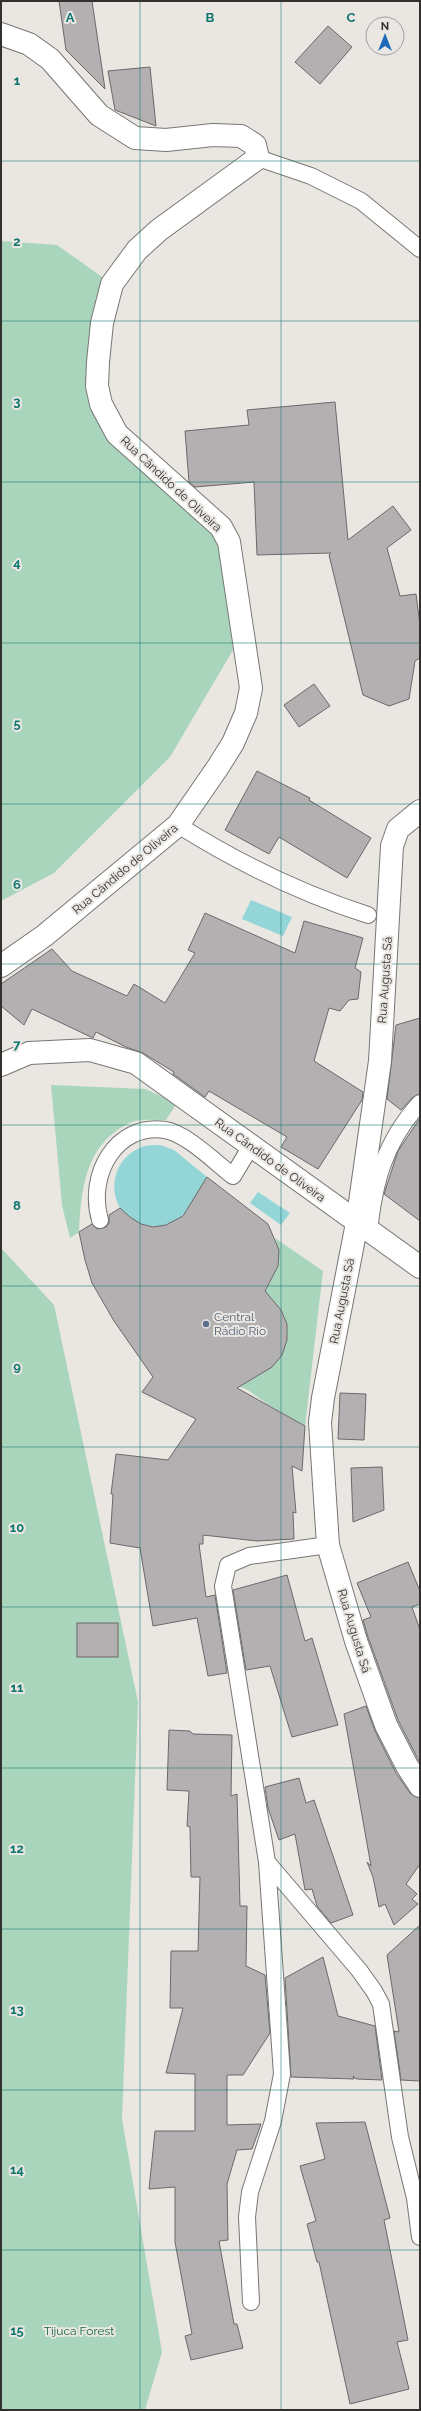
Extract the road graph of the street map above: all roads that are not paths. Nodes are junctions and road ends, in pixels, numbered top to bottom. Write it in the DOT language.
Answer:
graph roads {
  1 [pos="1,34"];
  2 [pos="258,158"];
  3 [pos="420,249"];
  4 [pos="420,811"];
  5 [pos="178,825"];
  6 [pos="368,915"];
  7 [pos="1,966"];
  8 [pos="1,1065"];
  9 [pos="420,1103"];
  10 [pos="251,1146"];
  11 [pos="100,1220"];
  12 [pos="363,1228"];
  13 [pos="420,1268"];
  14 [pos="328,1545"];
  15 [pos="420,1786"];
  16 [pos="267,1862"];
  17 [pos="420,2237"];
  18 [pos="251,2302"];
  1 -- 2 [label="street"];
  2 -- 3 [label="lane"];
  2 -- 5 [label="street, Rua Cândido de Oliveira"];
  4 -- 12 [label="street, Rua Augusta Sá"];
  5 -- 6 [label="lane"];
  5 -- 7 [label="street, Rua Cândido de Oliveira"];
  8 -- 10 [label="street, Rua Cândido de Oliveira"];
  9 -- 12 [label="lane"];
  10 -- 11 [label="lane"];
  10 -- 12 [label="street, Rua Cândido de Oliveira"];
  12 -- 13 [label="street, Rua Cândido de Oliveira"];
  12 -- 14 [label="street, Rua Augusta Sá"];
  14 -- 15 [label="street, Rua Augusta Sá"];
  14 -- 16 [label="lane"];
  16 -- 17 [label="lane"];
  16 -- 18 [label="lane"];
}
